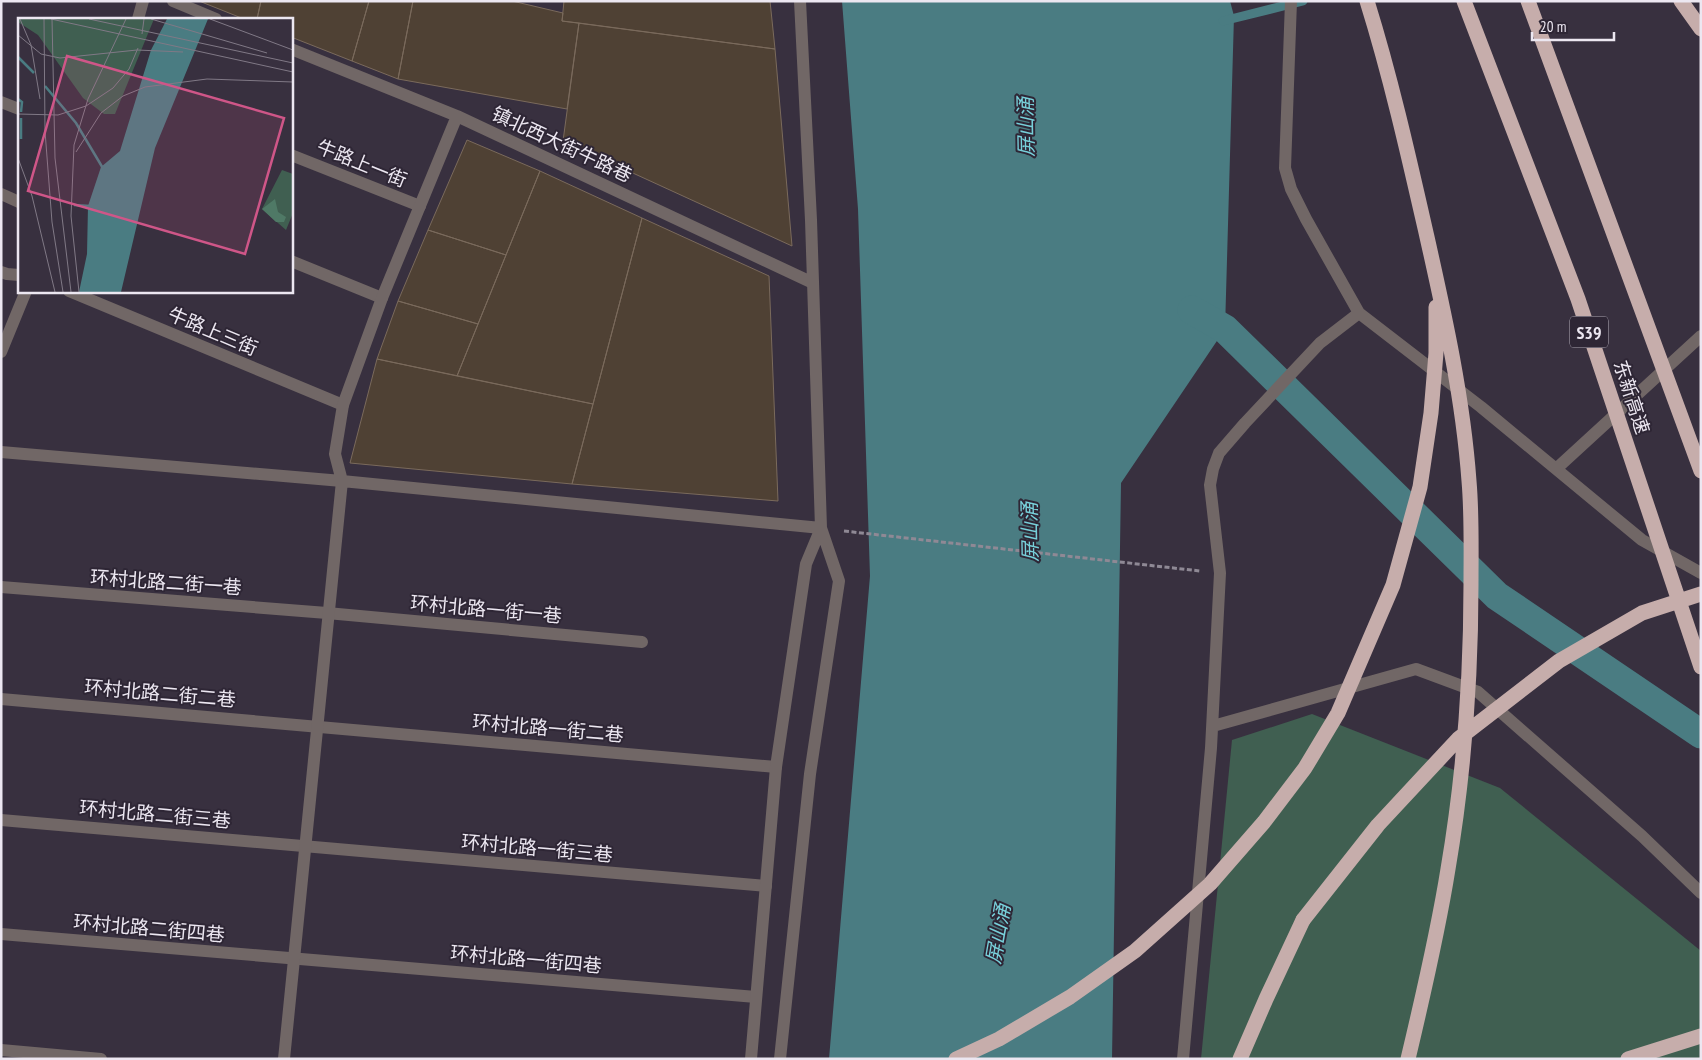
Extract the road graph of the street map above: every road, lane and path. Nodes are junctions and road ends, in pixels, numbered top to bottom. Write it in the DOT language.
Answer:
graph roads {
  1 [pos="143,1"];
  2 [pos="173,1"];
  3 [pos="800,1"];
  4 [pos="1290,1"];
  5 [pos="1367,1"];
  6 [pos="1464,1"];
  7 [pos="1528,1"];
  8 [pos="1681,1"];
  9 [pos="138,18"];
  10 [pos="214,18"];
  11 [pos="1701,29"];
  12 [pos="292,49"];
  13 [pos="1,102"];
  14 [pos="18,109"];
  15 [pos="457,116"];
  16 [pos="292,155"];
  17 [pos="1,194"];
  18 [pos="18,202"];
  19 [pos="420,206"];
  20 [pos="292,261"];
  21 [pos="1,272"];
  22 [pos="18,275"];
  23 [pos="1436,275"];
  24 [pos="813,283"];
  25 [pos="26,292"];
  26 [pos="71,292"];
  27 [pos="382,298"];
  28 [pos="1360,313"];
  29 [pos="1701,336"];
  30 [pos="1,352"];
  31 [pos="343,405"];
  32 [pos="1,452"];
  33 [pos="1556,469"];
  34 [pos="1700,470"];
  35 [pos="342,481"];
  36 [pos="821,528"];
  37 [pos="1220,573"];
  38 [pos="1701,573"];
  39 [pos="1,587"];
  40 [pos="1701,594"];
  41 [pos="328,613"];
  42 [pos="642,642"];
  43 [pos="1701,667"];
  44 [pos="1,699"];
  45 [pos="316,725"];
  46 [pos="1213,726"];
  47 [pos="776,767"];
  48 [pos="1,820"];
  49 [pos="305,846"];
  50 [pos="766,886"];
  51 [pos="1701,893"];
  52 [pos="1,934"];
  53 [pos="294,959"];
  54 [pos="756,997"];
  55 [pos="1701,1036"];
  56 [pos="1,1050"];
  57 [pos="101,1059"];
  58 [pos="284,1059"];
  59 [pos="751,1059"];
  60 [pos="780,1059"];
  61 [pos="956,1059"];
  62 [pos="1184,1059"];
  63 [pos="1240,1059"];
  64 [pos="1408,1059"];
  65 [pos="1628,1059"];
  1 -- 9 [label="street"];
  2 -- 10 [label="street"];
  3 -- 24 [label="street"];
  4 -- 28 [label="street"];
  5 -- 23 [label="highway, bridge"];
  6 -- 43 [label="highway, 东新高速 / S39, bridge"];
  7 -- 34 [label="highway, 东新高速, bridge"];
  8 -- 11 [label="highway"];
  12 -- 15 [label="street, 镇北西大街牛路巷"];
  13 -- 14 [label="street"];
  15 -- 19 [label="street"];
  15 -- 24 [label="street, 镇北西大街牛路巷"];
  16 -- 19 [label="street, 牛路上一街"];
  17 -- 18 [label="street"];
  19 -- 27 [label="street"];
  20 -- 27 [label="street"];
  21 -- 22 [label="street"];
  23 -- 61 [label="highway, bridge"];
  23 -- 64 [label="highway, bridge"];
  24 -- 36 [label="street"];
  25 -- 30 [label="street"];
  26 -- 31 [label="street, 牛路上三街"];
  27 -- 31 [label="street"];
  28 -- 33 [label="street"];
  28 -- 37 [label="street"];
  29 -- 33 [label="street"];
  31 -- 35 [label="street"];
  32 -- 35 [label="street"];
  33 -- 38 [label="street"];
  35 -- 36 [label="street"];
  35 -- 41 [label="street"];
  36 -- 37 [label="path"];
  36 -- 47 [label="street"];
  36 -- 60 [label="street"];
  37 -- 46 [label="street"];
  39 -- 41 [label="street, 环村北路二街一巷"];
  40 -- 63 [label="highway, bridge"];
  41 -- 42 [label="street, 环村北路一街一巷"];
  41 -- 45 [label="street"];
  44 -- 45 [label="street, 环村北路二街二巷"];
  45 -- 47 [label="street, 环村北路一街二巷"];
  45 -- 49 [label="street"];
  46 -- 51 [label="street"];
  46 -- 62 [label="street"];
  47 -- 50 [label="street"];
  48 -- 49 [label="street, 环村北路二街三巷"];
  49 -- 50 [label="street, 环村北路一街三巷"];
  49 -- 53 [label="street"];
  50 -- 54 [label="street"];
  52 -- 53 [label="street, 环村北路二街四巷"];
  53 -- 54 [label="street, 环村北路一街四巷"];
  53 -- 58 [label="street"];
  54 -- 59 [label="street"];
  55 -- 65 [label="highway"];
  56 -- 57 [label="street"];
}
